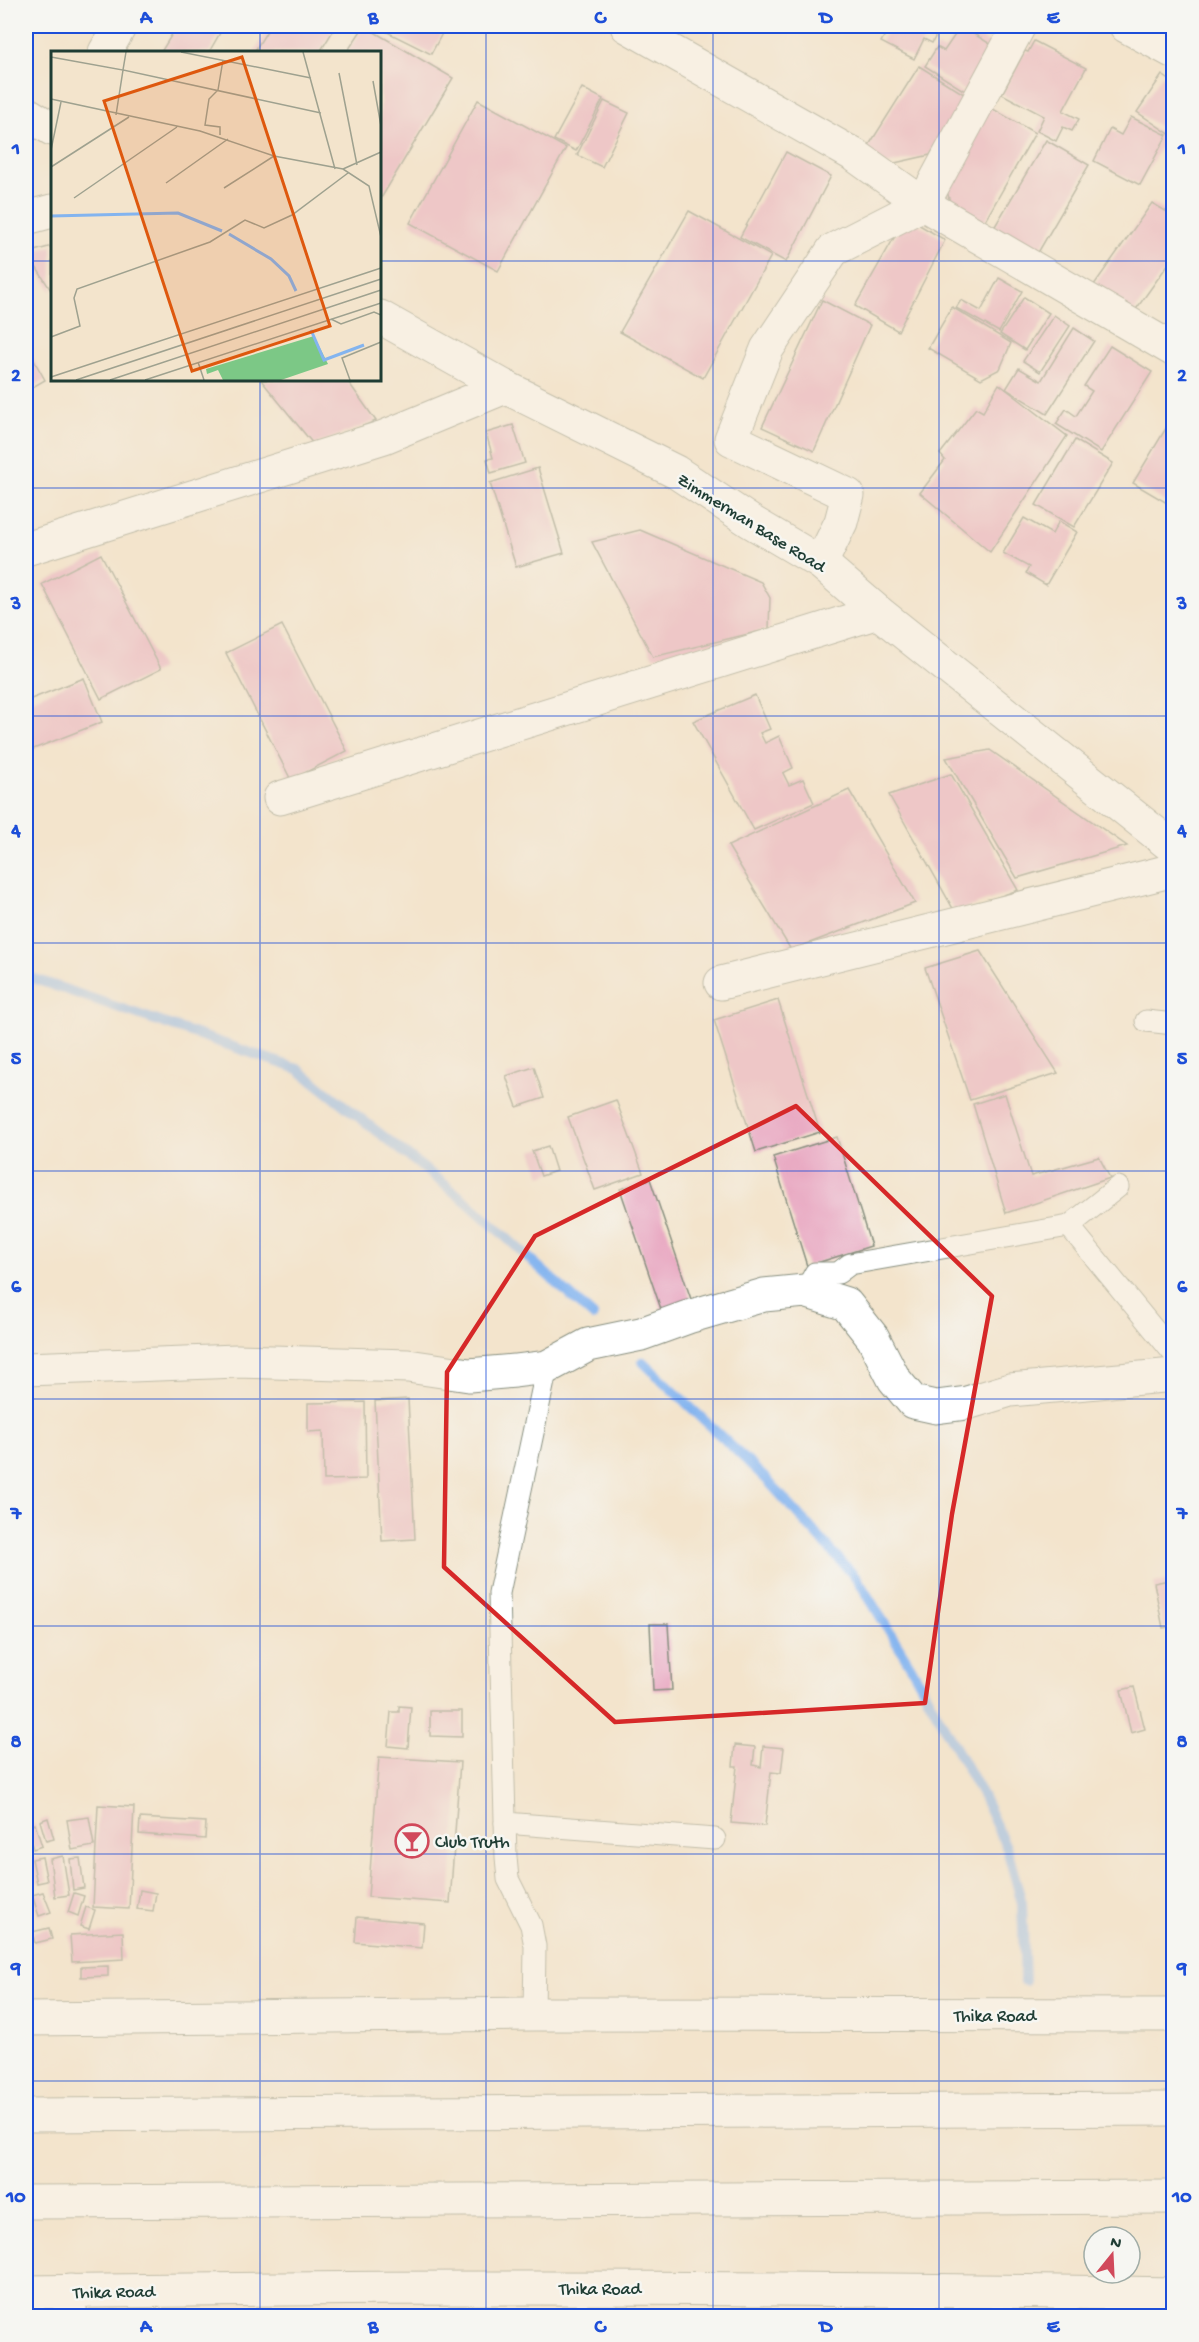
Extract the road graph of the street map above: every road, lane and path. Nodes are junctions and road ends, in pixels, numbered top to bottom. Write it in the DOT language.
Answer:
graph roads {
  1 [pos="120,26"];
  2 [pos="627,26"];
  3 [pos="1019,26"];
  4 [pos="1126,26"];
  5 [pos="106,51"];
  6 [pos="1173,52"];
  7 [pos="26,113"];
  8 [pos="51,128"];
  9 [pos="923,204"];
  10 [pos="51,211"];
  11 [pos="26,218"];
  12 [pos="381,318"];
  13 [pos="1173,350"];
  14 [pos="506,387"];
  15 [pos="26,549"];
  16 [pos="821,563"];
  17 [pos="878,612"];
  18 [pos="280,798"];
  19 [pos="1173,848"];
  20 [pos="1173,870"];
  21 [pos="721,983"];
  22 [pos="1146,1021"];
  23 [pos="1173,1024"];
  24 [pos="1118,1187"];
  25 [pos="1069,1226"];
  26 [pos="805,1291"];
  27 [pos="1173,1354"];
  28 [pos="548,1366"];
  29 [pos="26,1368"];
  30 [pos="1173,1375"];
  31 [pos="505,1823"];
  32 [pos="715,1839"];
  33 [pos="534,2013"];
  34 [pos="1173,2015"];
  35 [pos="26,2019"];
  36 [pos="1173,2109"];
  37 [pos="26,2115"];
  38 [pos="1173,2197"];
  39 [pos="26,2202"];
  40 [pos="26,2292"];
  41 [pos="1173,2294"];
  42 [pos="70,2304"];
  1 -- 5 [label="main road"];
  2 -- 9 [label="main road"];
  3 -- 9 [label="main road"];
  4 -- 6 [label="main road"];
  7 -- 8 [label="main road"];
  9 -- 13 [label="main road"];
  9 -- 16 [label="main road"];
  10 -- 11 [label="main road"];
  12 -- 14 [label="main road, Zimmerman Base Road"];
  14 -- 15 [label="main road"];
  14 -- 16 [label="main road, Zimmerman Base Road"];
  16 -- 17 [label="main road, Zimmerman Base Road"];
  17 -- 18 [label="main road"];
  17 -- 19 [label="main road, Zimmerman Base Road"];
  20 -- 21 [label="main road"];
  22 -- 23 [label="lane"];
  24 -- 25 [label="lane"];
  25 -- 26 [label="lane"];
  25 -- 27 [label="lane"];
  26 -- 28 [label="main road"];
  26 -- 30 [label="main road"];
  28 -- 29 [label="main road"];
  28 -- 31 [label="lane"];
  31 -- 32 [label="lane"];
  31 -- 33 [label="lane"];
  33 -- 34 [label="main road, Thika Road"];
  33 -- 35 [label="main road, Thika Road"];
  36 -- 37 [label="main road"];
  38 -- 39 [label="main road"];
  40 -- 42 [label="main road, Thika Road"];
  41 -- 42 [label="main road, Thika Road"];
}
